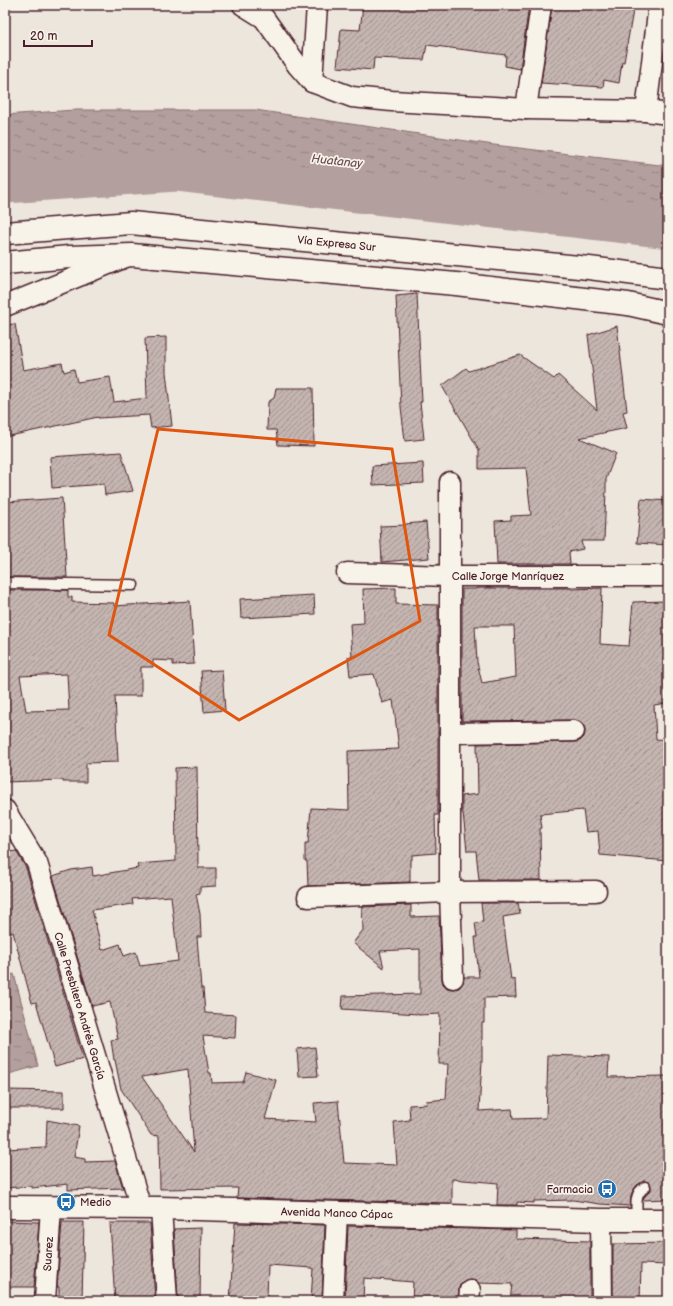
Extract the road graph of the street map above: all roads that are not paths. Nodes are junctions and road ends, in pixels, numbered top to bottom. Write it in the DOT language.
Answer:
graph roads {
  1 [pos="243,5"];
  2 [pos="316,5"];
  3 [pos="541,5"];
  4 [pos="659,5"];
  5 [pos="312,82"];
  6 [pos="526,109"];
  7 [pos="646,111"];
  8 [pos="668,114"];
  9 [pos="5,233"];
  10 [pos="132,255"];
  11 [pos="5,263"];
  12 [pos="668,278"];
  13 [pos="5,306"];
  14 [pos="668,313"];
  15 [pos="450,482"];
  16 [pos="347,574"];
  17 [pos="450,576"];
  18 [pos="668,576"];
  19 [pos="5,583"];
  20 [pos="133,585"];
  21 [pos="574,731"];
  22 [pos="450,733"];
  23 [pos="5,810"];
  24 [pos="596,891"];
  25 [pos="450,892"];
  26 [pos="308,897"];
  27 [pos="453,978"];
  28 [pos="645,1187"];
  29 [pos="5,1207"];
  30 [pos="51,1207"];
  31 [pos="151,1208"];
  32 [pos="337,1212"];
  33 [pos="601,1220"];
  34 [pos="637,1220"];
  35 [pos="668,1220"];
  36 [pos="45,1301"];
  37 [pos="167,1301"];
  38 [pos="333,1301"];
  39 [pos="602,1301"];
  1 -- 5 [label="street"];
  2 -- 5 [label="street"];
  3 -- 6 [label="street"];
  4 -- 7 [label="street"];
  5 -- 6 [label="street"];
  6 -- 7 [label="street"];
  7 -- 8 [label="street"];
  9 -- 12 [label="main road, Vía Expresa Sur"];
  10 -- 11 [label="main road"];
  10 -- 13 [label="street"];
  10 -- 14 [label="main road"];
  15 -- 17 [label="street"];
  16 -- 17 [label="street, Calle Jorge Manríquez"];
  17 -- 18 [label="street, Calle Jorge Manríquez"];
  17 -- 22 [label="street"];
  19 -- 20 [label="lane"];
  21 -- 22 [label="street"];
  22 -- 25 [label="street"];
  23 -- 31 [label="street, Calle Presbitero Andrés García"];
  24 -- 25 [label="street"];
  25 -- 26 [label="street"];
  25 -- 27 [label="street"];
  28 -- 34 [label="lane"];
  29 -- 30 [label="main road, Avenida Manco Cápac"];
  30 -- 31 [label="main road, Avenida Manco Cápac"];
  30 -- 36 [label="street, Suarez"];
  31 -- 32 [label="main road, Avenida Manco Cápac"];
  31 -- 37 [label="street, Calle Presbitero Andrés García"];
  32 -- 33 [label="main road, Avenida Manco Cápac"];
  32 -- 38 [label="street"];
  33 -- 34 [label="main road, Avenida Manco Cápac"];
  33 -- 39 [label="street"];
  34 -- 35 [label="main road, Avenida Manco Cápac"];
}
